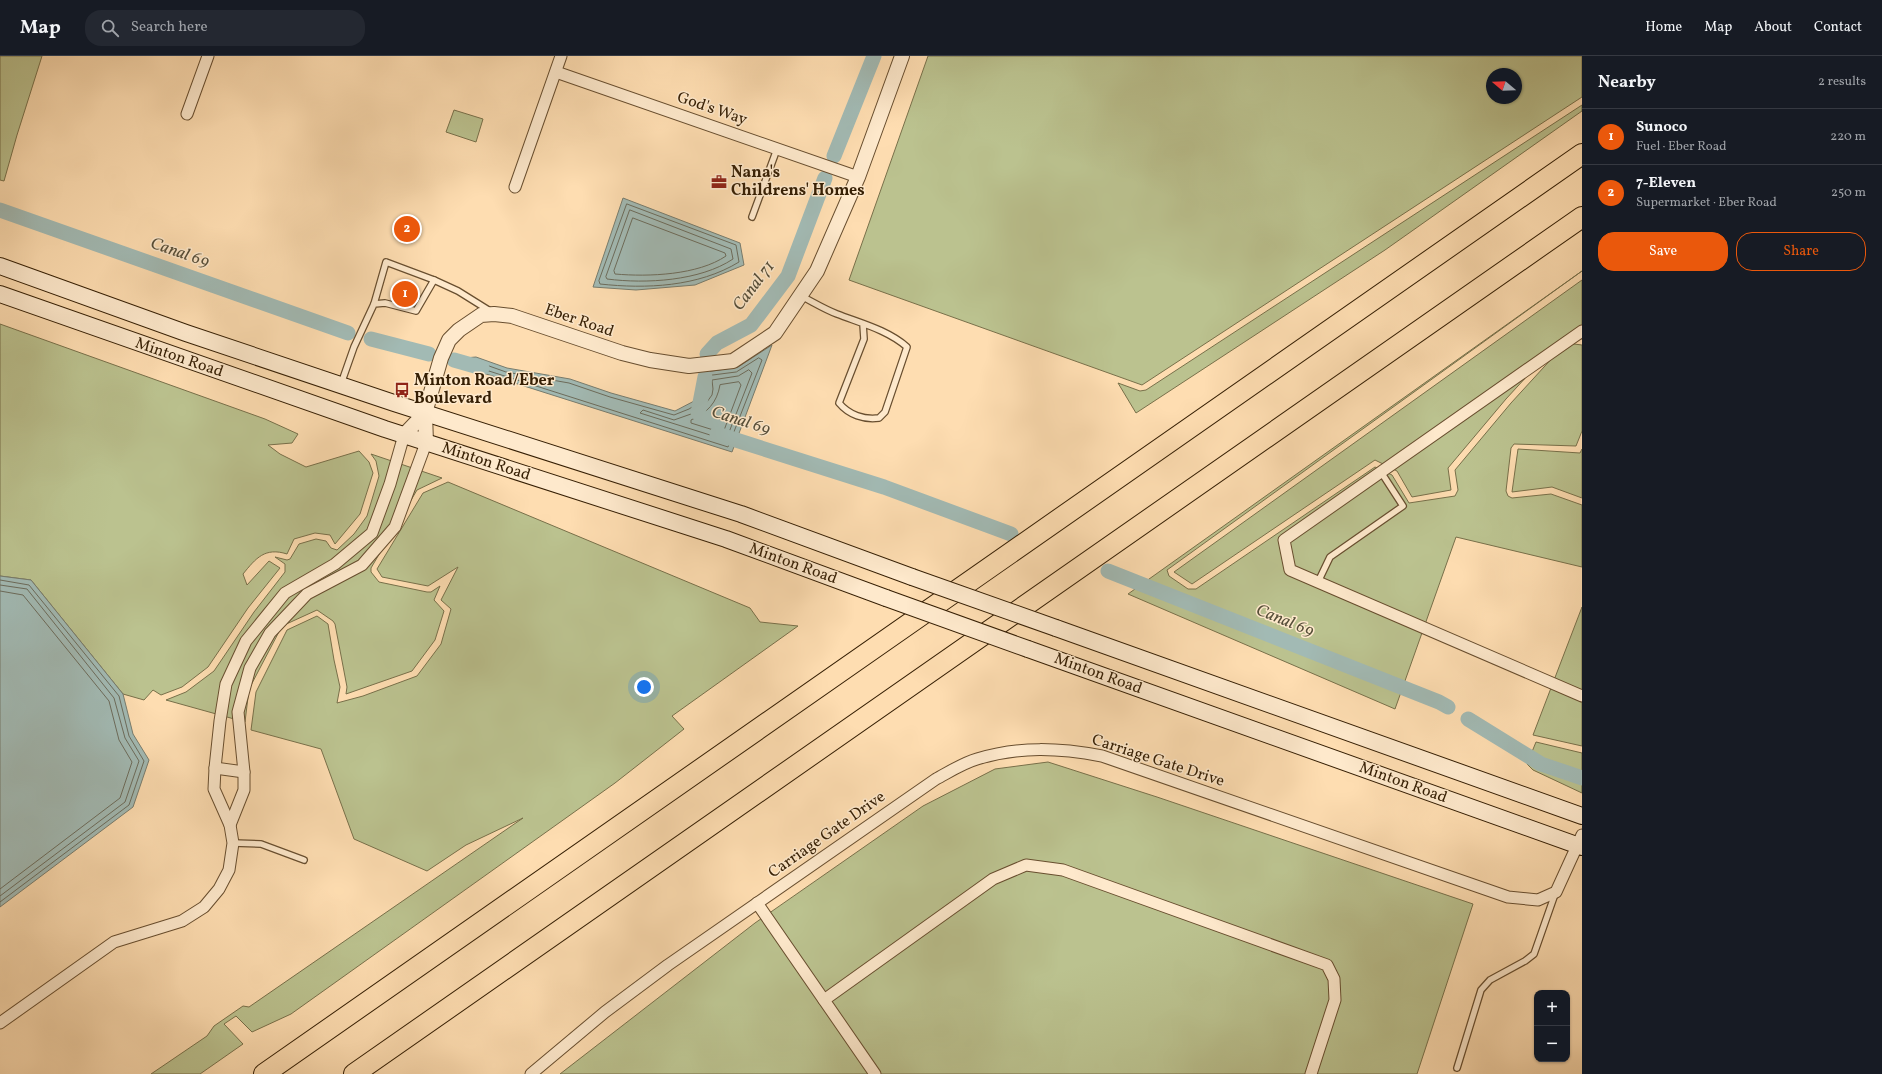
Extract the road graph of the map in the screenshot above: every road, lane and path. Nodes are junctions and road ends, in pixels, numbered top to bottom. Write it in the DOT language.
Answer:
graph roads {
  1 [pos="208,56"];
  2 [pos="561,56"];
  3 [pos="902,56"];
  4 [pos="556,72"];
  5 [pos="187,114"];
  6 [pos="777,149"];
  7 [pos="1582,154"];
  8 [pos="858,177"];
  9 [pos="515,187"];
  10 [pos="752,216"];
  11 [pos="1582,216"];
  12 [pos="0,266"];
  13 [pos="434,280"];
  14 [pos="0,294"];
  15 [pos="800,296"];
  16 [pos="374,304"];
  17 [pos="494,314"];
  18 [pos="863,324"];
  19 [pos="1582,331"];
  20 [pos="341,385"];
  21 [pos="425,414"];
  22 [pos="404,435"];
  23 [pos="426,443"];
  24 [pos="1381,472"];
  25 [pos="335,564"];
  26 [pos="341,576"];
  27 [pos="1318,582"];
  28 [pos="246,641"];
  29 [pos="260,650"];
  30 [pos="1582,696"];
  31 [pos="238,718"];
  32 [pos="220,721"];
  33 [pos="214,768"];
  34 [pos="244,772"];
  35 [pos="1582,816"];
  36 [pos="230,825"];
  37 [pos="233,843"];
  38 [pos="1581,843"];
  39 [pos="304,860"];
  40 [pos="1556,892"];
  41 [pos="757,903"];
  42 [pos="824,1000"];
  43 [pos="0,1023"];
  44 [pos="1457,1068"];
  45 [pos="264,1074"];
  46 [pos="354,1074"];
  47 [pos="531,1074"];
  48 [pos="875,1074"];
  49 [pos="1311,1074"];
  1 -- 5 [label="street"];
  2 -- 4 [label="street"];
  3 -- 8 [label="street"];
  4 -- 6 [label="street, God's Way"];
  4 -- 9 [label="street"];
  6 -- 8 [label="street, God's Way"];
  6 -- 10 [label="lane"];
  7 -- 45 [label="highway"];
  8 -- 15 [label="street"];
  11 -- 46 [label="highway"];
  12 -- 20 [label="main road, Minton Road"];
  13 -- 16 [label="lane"];
  13 -- 16 [label="lane"];
  13 -- 17 [label="lane"];
  14 -- 22 [label="main road, Minton Road"];
  15 -- 17 [label="street, Eber Road"];
  15 -- 18 [label="lane"];
  16 -- 20 [label="lane"];
  17 -- 21 [label="street, Eber Road"];
  18 -- 18 [label="lane"];
  19 -- 24 [label="street"];
  20 -- 21 [label="main road, Minton Road"];
  21 -- 22 [label="street, Eber Road"];
  21 -- 23 [label="street, Eber Road"];
  21 -- 35 [label="main road, Minton Road, bridge"];
  22 -- 23 [label="main road, Minton Road"];
  22 -- 25 [label="street"];
  23 -- 26 [label="street"];
  23 -- 38 [label="main road, Minton Road, bridge"];
  24 -- 27 [label="lane"];
  24 -- 27 [label="street"];
  25 -- 26 [label="street"];
  25 -- 28 [label="street"];
  26 -- 29 [label="street"];
  27 -- 30 [label="street"];
  28 -- 29 [label="street"];
  28 -- 32 [label="street"];
  29 -- 31 [label="street"];
  31 -- 32 [label="street"];
  31 -- 34 [label="street"];
  32 -- 33 [label="street"];
  33 -- 34 [label="street"];
  33 -- 36 [label="street"];
  34 -- 36 [label="street"];
  36 -- 37 [label="street"];
  37 -- 39 [label="lane"];
  37 -- 43 [label="street"];
  38 -- 40 [label="street"];
  40 -- 41 [label="street, Carriage Gate Drive"];
  40 -- 44 [label="lane"];
  41 -- 42 [label="street"];
  41 -- 47 [label="street, Carriage Gate Drive"];
  42 -- 48 [label="street"];
  42 -- 49 [label="street"];
}
